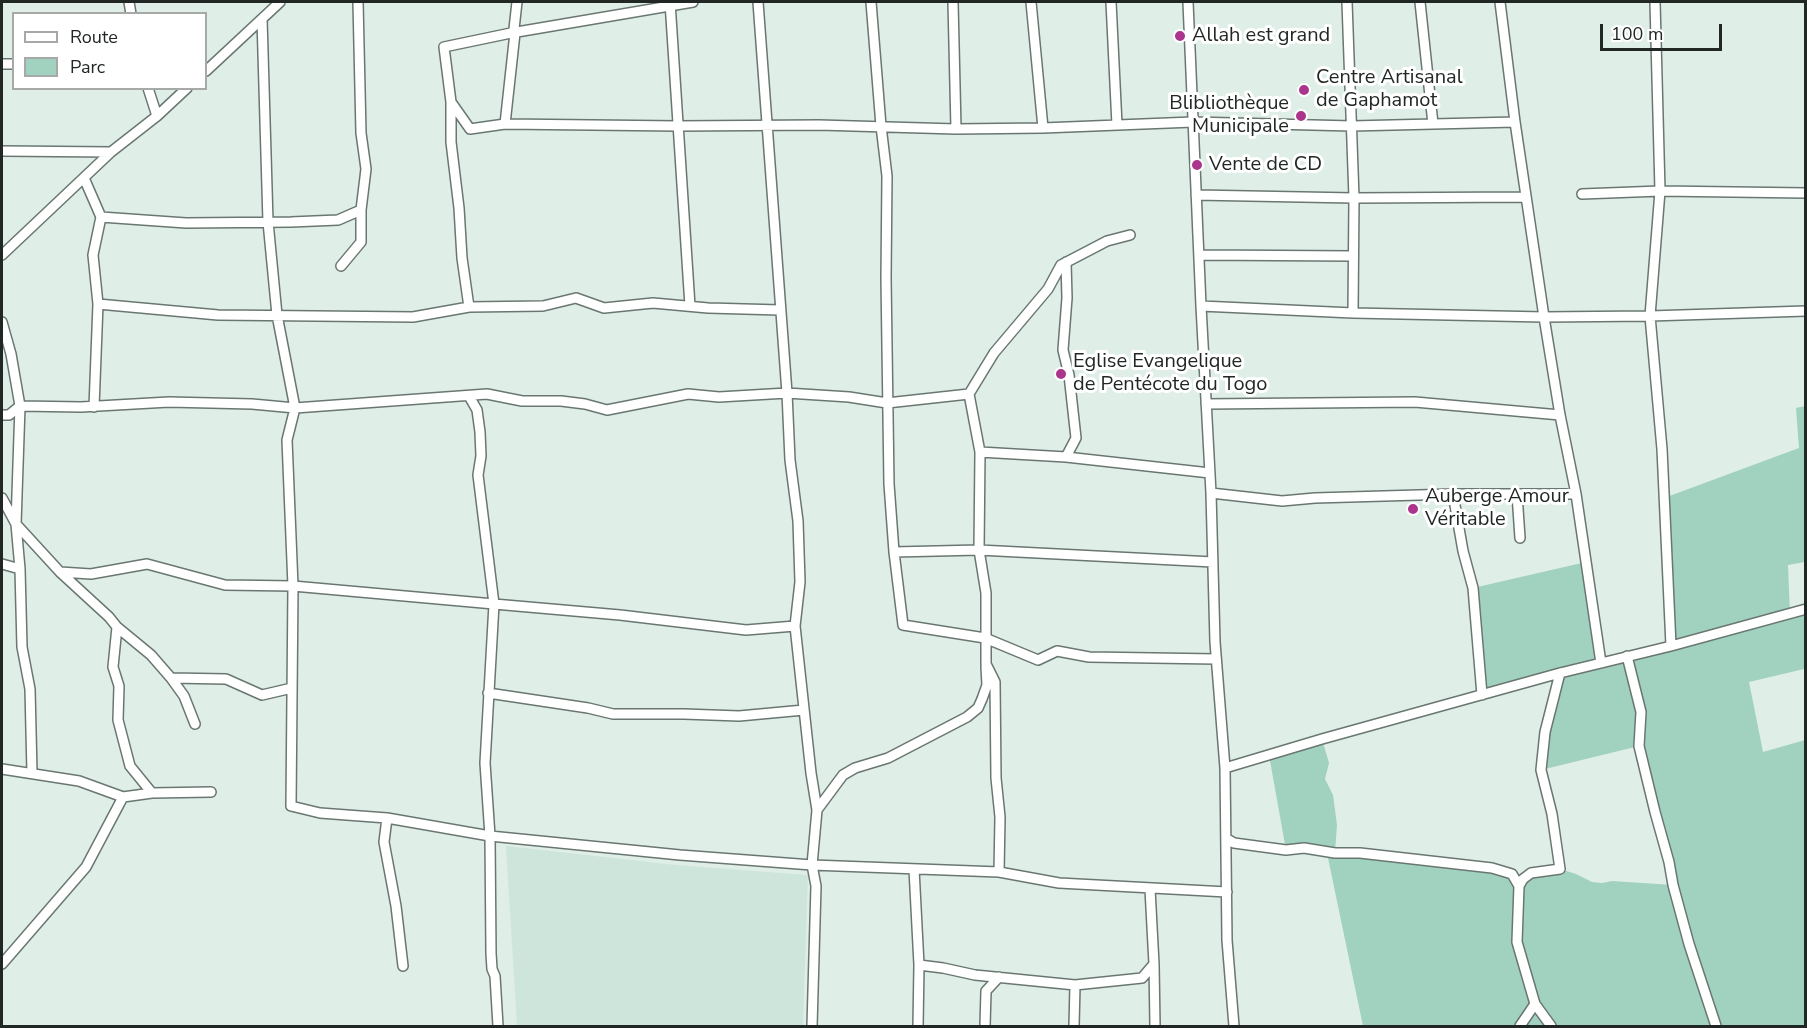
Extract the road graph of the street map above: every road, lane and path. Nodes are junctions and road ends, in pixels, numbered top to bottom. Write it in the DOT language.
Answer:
graph roads {
  1 [pos="280,2"];
  2 [pos="358,2"];
  3 [pos="516,2"];
  4 [pos="693,2"];
  5 [pos="758,2"];
  6 [pos="871,2"];
  7 [pos="953,2"];
  8 [pos="1031,2"];
  9 [pos="1111,2"];
  10 [pos="1188,2"];
  11 [pos="1347,2"];
  12 [pos="1420,2"];
  13 [pos="1500,2"];
  14 [pos="1655,2"];
  15 [pos="670,3"];
  16 [pos="262,19"];
  17 [pos="515,33"];
  18 [pos="207,70"];
  19 [pos="149,90"];
  20 [pos="185,90"];
  21 [pos="451,102"];
  22 [pos="157,116"];
  23 [pos="1193,122"];
  24 [pos="1515,122"];
  25 [pos="505,123"];
  26 [pos="1433,124"];
  27 [pos="1117,125"];
  28 [pos="678,126"];
  29 [pos="766,126"];
  30 [pos="881,126"];
  31 [pos="1352,126"];
  32 [pos="956,129"];
  33 [pos="1043,129"];
  34 [pos="2,151"];
  35 [pos="111,152"];
  36 [pos="84,178"];
  37 [pos="1660,191"];
  38 [pos="1806,193"];
  39 [pos="1582,194"];
  40 [pos="1196,195"];
  41 [pos="1526,197"];
  42 [pos="1354,198"];
  43 [pos="361,210"];
  44 [pos="101,217"];
  45 [pos="268,222"];
  46 [pos="1130,235"];
  47 [pos="2,243"];
  48 [pos="15,243"];
  49 [pos="2,255"];
  50 [pos="1199,255"];
  51 [pos="1353,256"];
  52 [pos="1066,262"];
  53 [pos="342,266"];
  54 [pos="98,304"];
  55 [pos="690,306"];
  56 [pos="1201,306"];
  57 [pos="469,307"];
  58 [pos="780,310"];
  59 [pos="1806,311"];
  60 [pos="1353,313"];
  61 [pos="278,315"];
  62 [pos="1650,316"];
  63 [pos="1544,317"];
  64 [pos="2,322"];
  65 [pos="787,393"];
  66 [pos="969,394"];
  67 [pos="470,396"];
  68 [pos="887,403"];
  69 [pos="1206,404"];
  70 [pos="20,406"];
  71 [pos="94,407"];
  72 [pos="295,408"];
  73 [pos="2,415"];
  74 [pos="1560,415"];
  75 [pos="980,452"];
  76 [pos="1066,457"];
  77 [pos="1210,473"];
  78 [pos="1211,493"];
  79 [pos="1453,494"];
  80 [pos="1517,494"];
  81 [pos="1576,494"];
  82 [pos="2,498"];
  83 [pos="16,524"];
  84 [pos="1520,538"];
  85 [pos="979,550"];
  86 [pos="894,552"];
  87 [pos="1213,562"];
  88 [pos="2,564"];
  89 [pos="20,569"];
  90 [pos="60,572"];
  91 [pos="293,586"];
  92 [pos="494,604"];
  93 [pos="1806,609"];
  94 [pos="795,626"];
  95 [pos="117,627"];
  96 [pos="985,638"];
  97 [pos="1671,646"];
  98 [pos="1627,656"];
  99 [pos="1216,659"];
  100 [pos="1601,663"];
  101 [pos="986,664"];
  102 [pos="1560,674"];
  103 [pos="171,678"];
  104 [pos="292,688"];
  105 [pos="488,693"];
  106 [pos="1482,695"];
  107 [pos="804,711"];
  108 [pos="195,724"];
  109 [pos="1225,768"];
  110 [pos="2,769"];
  111 [pos="32,773"];
  112 [pos="211,792"];
  113 [pos="152,793"];
  114 [pos="123,797"];
  115 [pos="817,810"];
  116 [pos="387,818"];
  117 [pos="490,836"];
  118 [pos="1227,838"];
  119 [pos="812,865"];
  120 [pos="914,869"];
  121 [pos="999,872"];
  122 [pos="1519,886"];
  123 [pos="1150,889"];
  124 [pos="1227,892"];
  125 [pos="2,964"];
  126 [pos="919,964"];
  127 [pos="1154,964"];
  128 [pos="403,966"];
  129 [pos="999,977"];
  130 [pos="1076,985"];
  131 [pos="1535,1004"];
  132 [pos="498,1026"];
  133 [pos="812,1026"];
  134 [pos="918,1026"];
  135 [pos="985,1026"];
  136 [pos="1074,1026"];
  137 [pos="1155,1026"];
  138 [pos="1234,1026"];
  139 [pos="1520,1026"];
  140 [pos="1551,1026"];
  141 [pos="1716,1026"];
  1 -- 16 [label="street"];
  2 -- 43 [label="street"];
  3 -- 17 [label="street"];
  4 -- 15 [label="street"];
  5 -- 29 [label="street"];
  6 -- 30 [label="street"];
  7 -- 32 [label="street"];
  8 -- 33 [label="street"];
  9 -- 27 [label="street"];
  10 -- 23 [label="street"];
  11 -- 31 [label="street"];
  12 -- 26 [label="street"];
  13 -- 24 [label="street"];
  14 -- 37 [label="street"];
  15 -- 17 [label="street"];
  15 -- 28 [label="street"];
  16 -- 18 [label="street"];
  16 -- 45 [label="street"];
  17 -- 21 [label="street"];
  17 -- 25 [label="street"];
  19 -- 22 [label="street"];
  20 -- 22 [label="street"];
  21 -- 25 [label="street"];
  21 -- 57 [label="street"];
  22 -- 35 [label="street"];
  23 -- 27 [label="street"];
  23 -- 31 [label="street"];
  23 -- 40 [label="street"];
  24 -- 26 [label="street"];
  24 -- 41 [label="street"];
  25 -- 28 [label="street"];
  26 -- 31 [label="street"];
  27 -- 33 [label="street"];
  28 -- 29 [label="street"];
  28 -- 55 [label="street"];
  29 -- 30 [label="street"];
  29 -- 58 [label="street"];
  30 -- 32 [label="street"];
  30 -- 68 [label="street"];
  31 -- 42 [label="street"];
  32 -- 33 [label="street"];
  34 -- 35 [label="street"];
  35 -- 36 [label="street"];
  36 -- 44 [label="street"];
  36 -- 48 [label="street"];
  37 -- 38 [label="street"];
  37 -- 39 [label="street"];
  37 -- 62 [label="street"];
  40 -- 42 [label="street"];
  40 -- 50 [label="street"];
  41 -- 42 [label="street"];
  41 -- 63 [label="street"];
  42 -- 51 [label="street"];
  43 -- 45 [label="street"];
  43 -- 53 [label="street"];
  44 -- 45 [label="street"];
  44 -- 54 [label="street"];
  45 -- 61 [label="street"];
  46 -- 52 [label="street"];
  47 -- 48 [label="street"];
  48 -- 49 [label="street"];
  50 -- 51 [label="street"];
  50 -- 56 [label="street"];
  51 -- 60 [label="street"];
  52 -- 66 [label="street"];
  52 -- 76 [label="street"];
  54 -- 61 [label="street"];
  54 -- 71 [label="street"];
  55 -- 57 [label="street"];
  55 -- 58 [label="street"];
  56 -- 60 [label="street"];
  56 -- 69 [label="street"];
  57 -- 61 [label="street"];
  58 -- 65 [label="street"];
  59 -- 62 [label="street"];
  60 -- 63 [label="street"];
  61 -- 72 [label="street"];
  62 -- 63 [label="street"];
  62 -- 97 [label="street"];
  63 -- 74 [label="street"];
  64 -- 70 [label="street"];
  65 -- 67 [label="street"];
  65 -- 68 [label="street"];
  65 -- 94 [label="street"];
  66 -- 68 [label="street"];
  66 -- 75 [label="street"];
  67 -- 72 [label="street"];
  67 -- 92 [label="street"];
  68 -- 86 [label="street"];
  69 -- 74 [label="street"];
  69 -- 77 [label="street"];
  70 -- 71 [label="street"];
  70 -- 73 [label="street"];
  70 -- 83 [label="street"];
  71 -- 72 [label="street"];
  72 -- 91 [label="street"];
  74 -- 81 [label="street"];
  75 -- 76 [label="street"];
  75 -- 85 [label="street"];
  76 -- 77 [label="street"];
  77 -- 78 [label="street"];
  78 -- 79 [label="street"];
  78 -- 87 [label="street"];
  79 -- 80 [label="street"];
  79 -- 106 [label="street"];
  80 -- 81 [label="street"];
  80 -- 84 [label="street"];
  81 -- 100 [label="street"];
  82 -- 83 [label="street"];
  83 -- 89 [label="street"];
  83 -- 90 [label="street"];
  85 -- 86 [label="street"];
  85 -- 87 [label="street"];
  85 -- 96 [label="street"];
  86 -- 96 [label="street"];
  87 -- 99 [label="street"];
  88 -- 89 [label="street"];
  89 -- 111 [label="street"];
  90 -- 91 [label="street"];
  90 -- 95 [label="street"];
  91 -- 92 [label="street"];
  91 -- 104 [label="street"];
  92 -- 94 [label="street"];
  92 -- 105 [label="street"];
  93 -- 97 [label="street"];
  94 -- 107 [label="street"];
  95 -- 103 [label="street"];
  95 -- 113 [label="street"];
  96 -- 99 [label="street"];
  96 -- 101 [label="street"];
  97 -- 98 [label="street"];
  98 -- 100 [label="street"];
  98 -- 141 [label="street"];
  99 -- 109 [label="street"];
  100 -- 102 [label="street"];
  101 -- 115 [label="street"];
  101 -- 121 [label="street"];
  102 -- 106 [label="street"];
  102 -- 122 [label="street"];
  103 -- 104 [label="street"];
  103 -- 108 [label="street"];
  104 -- 116 [label="street"];
  105 -- 107 [label="street"];
  105 -- 117 [label="street"];
  106 -- 109 [label="street"];
  107 -- 115 [label="street"];
  109 -- 118 [label="street"];
  110 -- 111 [label="street"];
  111 -- 114 [label="street"];
  112 -- 113 [label="street"];
  113 -- 114 [label="street"];
  114 -- 125 [label="street"];
  115 -- 119 [label="street"];
  116 -- 117 [label="street"];
  116 -- 128 [label="street"];
  117 -- 119 [label="street"];
  117 -- 132 [label="street"];
  118 -- 122 [label="street"];
  118 -- 124 [label="street"];
  119 -- 120 [label="street"];
  119 -- 133 [label="street"];
  120 -- 121 [label="street"];
  120 -- 126 [label="street"];
  121 -- 123 [label="street"];
  122 -- 131 [label="street"];
  123 -- 124 [label="street"];
  123 -- 127 [label="street"];
  124 -- 138 [label="street"];
  126 -- 129 [label="street"];
  126 -- 134 [label="street"];
  127 -- 130 [label="street"];
  127 -- 137 [label="street"];
  129 -- 130 [label="street"];
  129 -- 135 [label="street"];
  130 -- 136 [label="street"];
  131 -- 139 [label="street"];
  131 -- 140 [label="street"];
}
